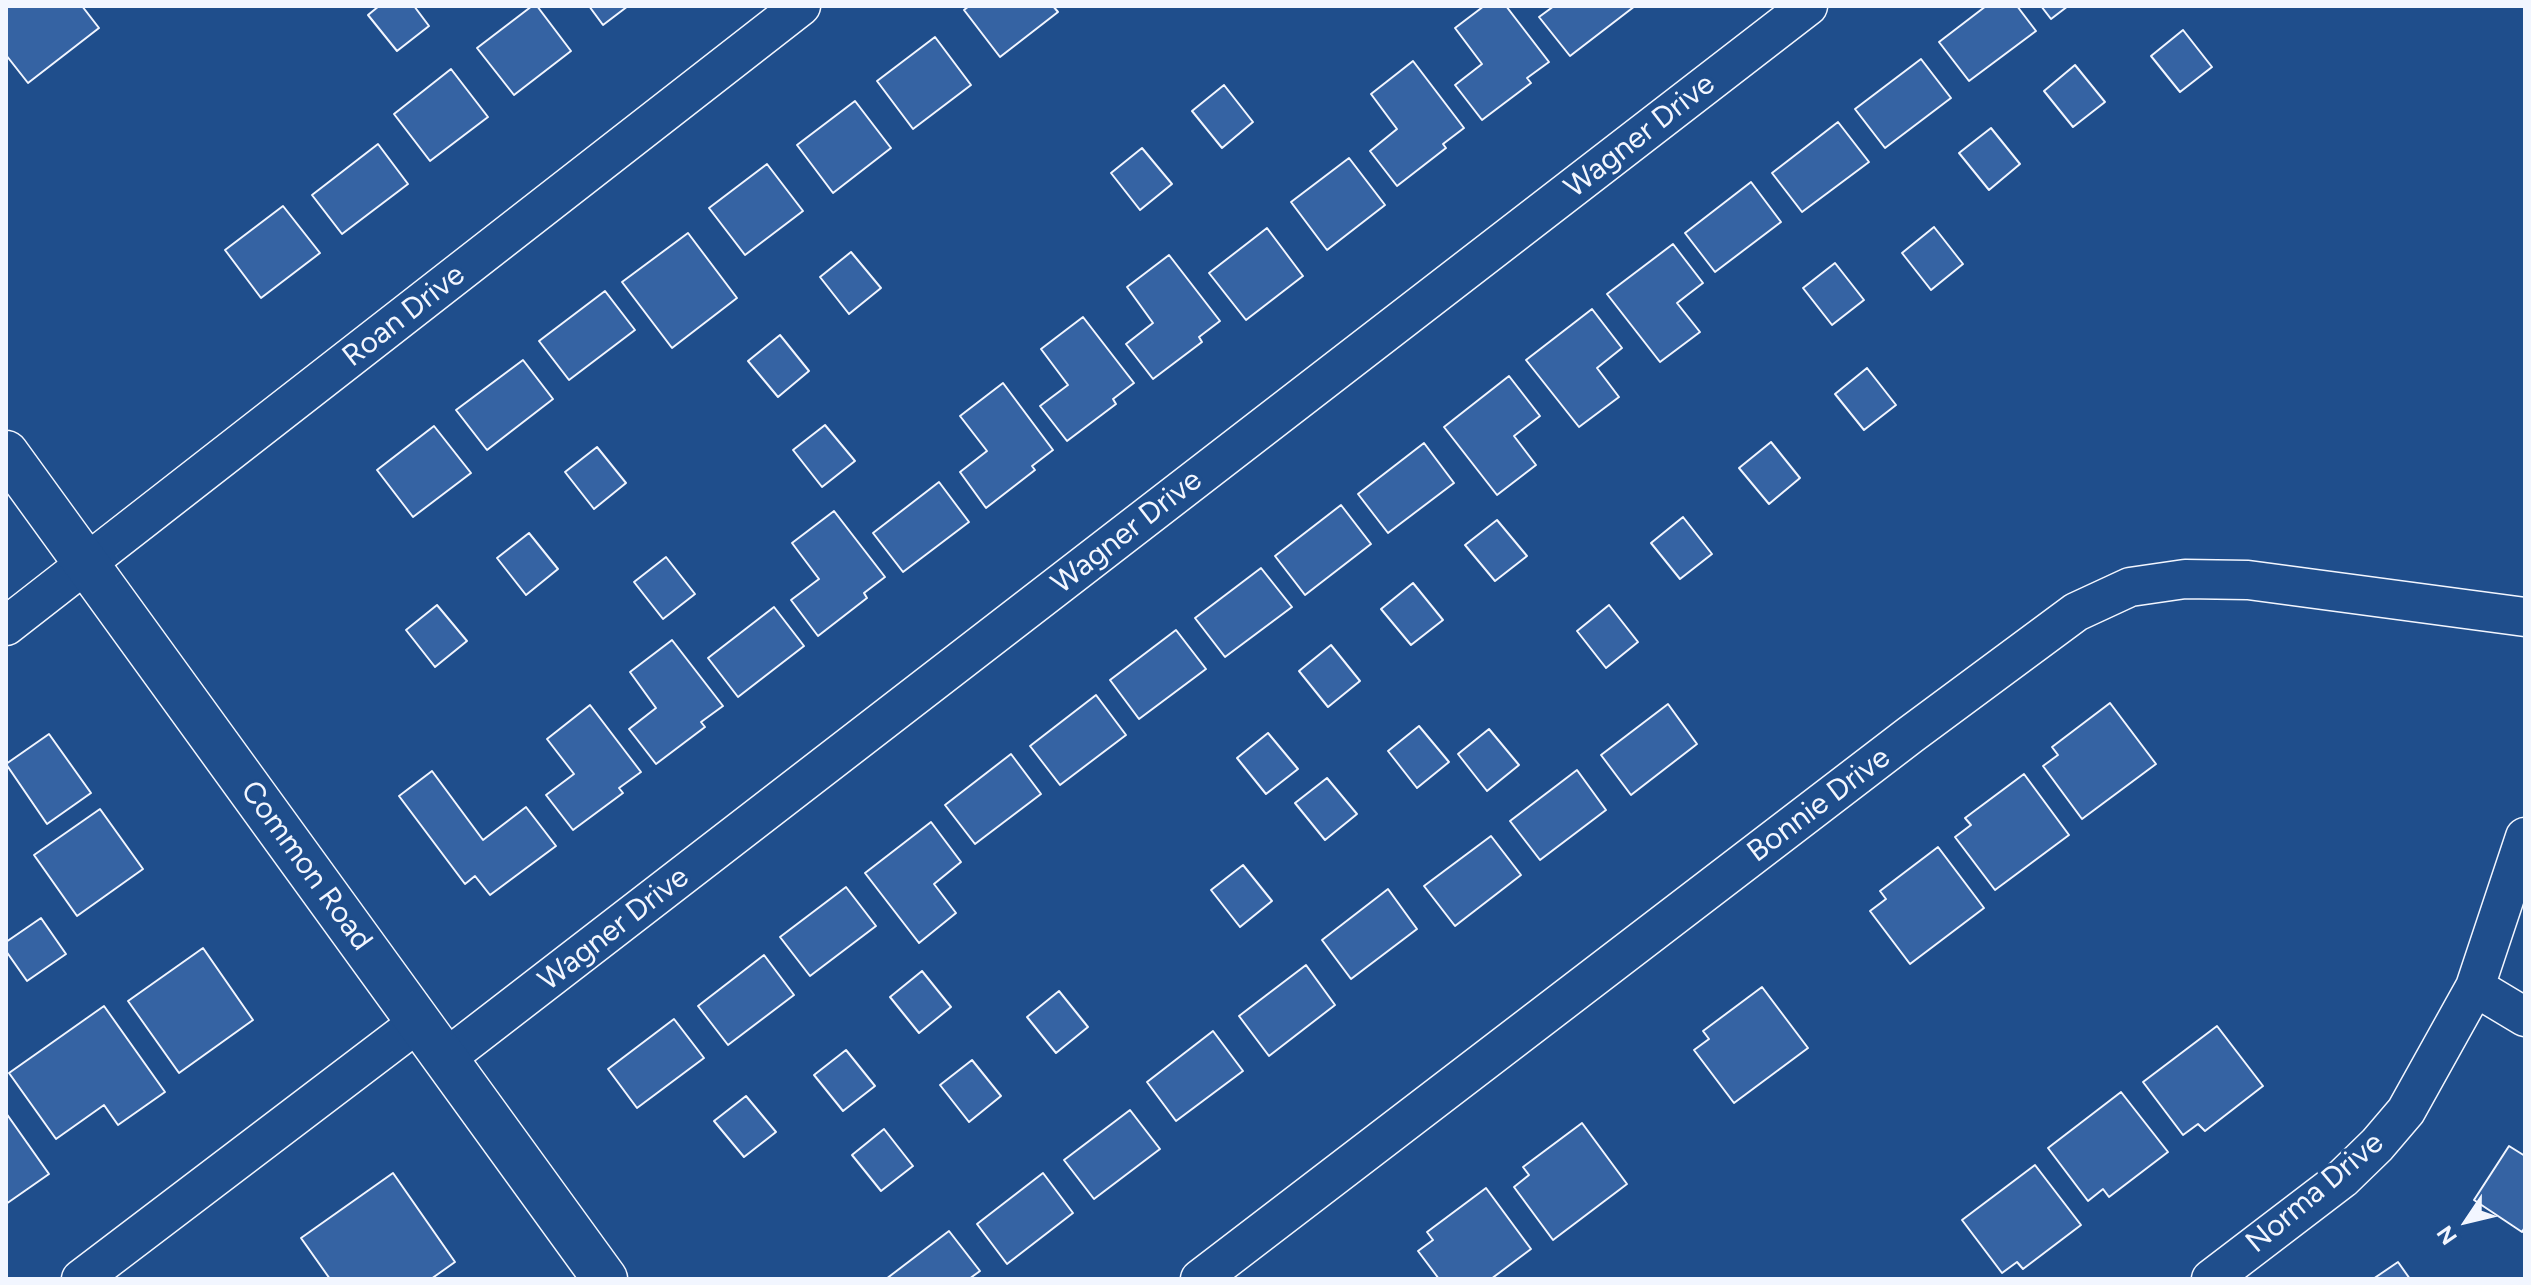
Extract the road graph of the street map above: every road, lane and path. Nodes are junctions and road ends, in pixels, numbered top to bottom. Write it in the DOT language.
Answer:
graph roads {
  1 [pos="801,6"];
  2 [pos="1808,6"];
  3 [pos="6,453"];
  4 [pos="87,564"];
  5 [pos="2525,617"];
  6 [pos="6,626"];
  7 [pos="2525,837"];
  8 [pos="2475,987"];
  9 [pos="2525,1017"];
  10 [pos="419,1022"];
  11 [pos="445,1059"];
  12 [pos="81,1279"];
  13 [pos="605,1279"];
  14 [pos="1200,1279"];
  15 [pos="2211,1279"];
  1 -- 4 [label="street, Roan Drive"];
  2 -- 11 [label="street, Wagner Drive"];
  3 -- 4 [label="street, Common Road"];
  4 -- 6 [label="street, Roan Drive"];
  4 -- 10 [label="street, Common Road"];
  5 -- 14 [label="street, Bonnie Drive"];
  7 -- 8 [label="street, Norma Drive"];
  8 -- 9 [label="street"];
  8 -- 15 [label="street, Norma Drive"];
  10 -- 11 [label="street, Common Road"];
  10 -- 12 [label="street"];
  11 -- 13 [label="street, Common Road"];
}
